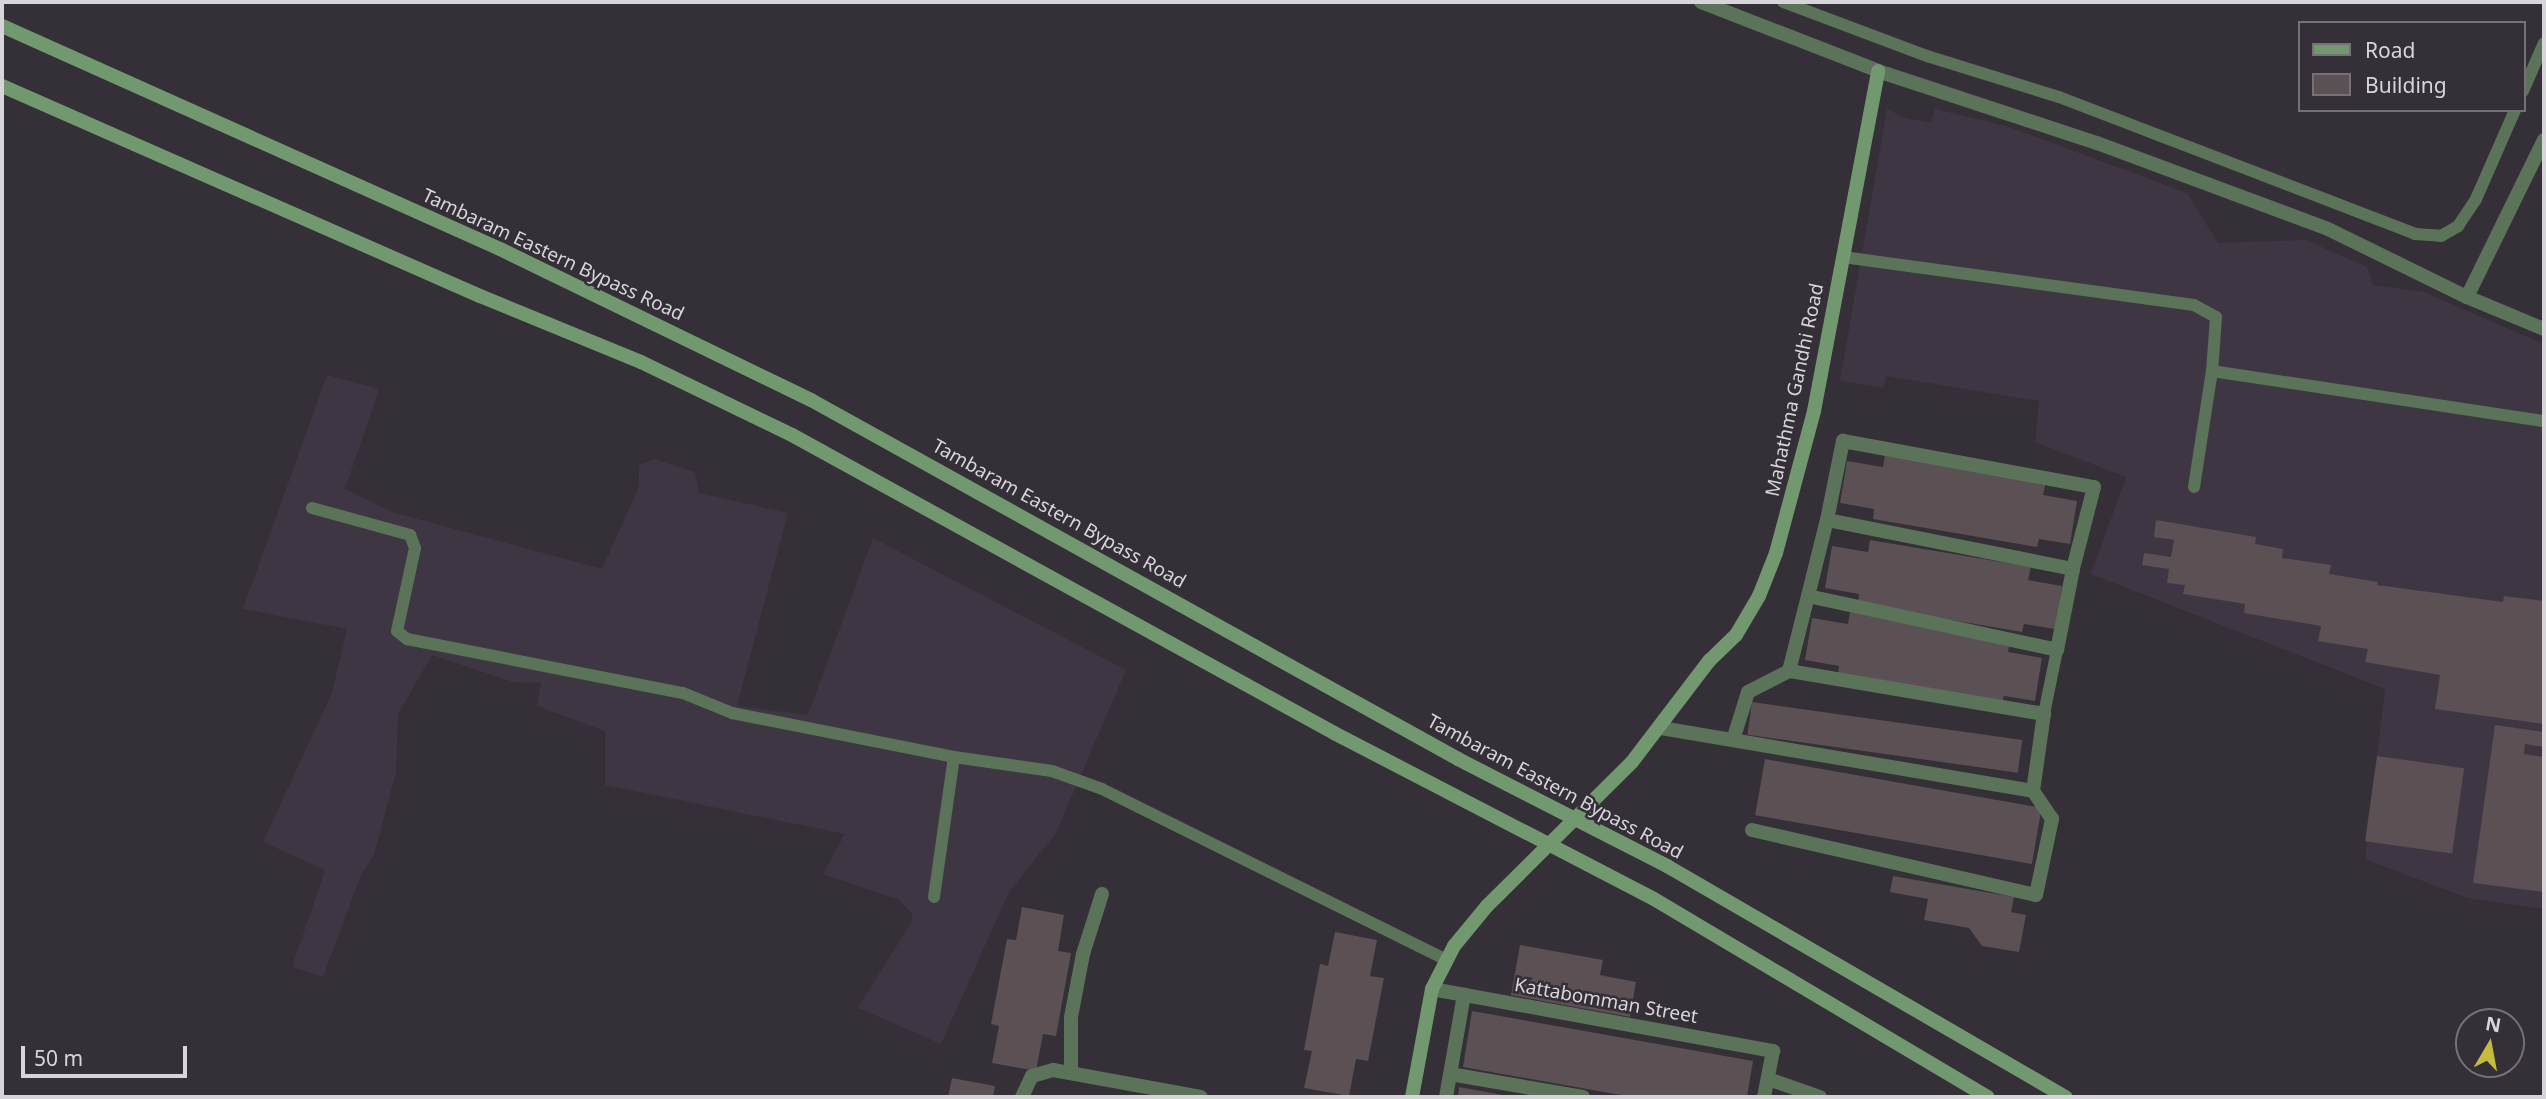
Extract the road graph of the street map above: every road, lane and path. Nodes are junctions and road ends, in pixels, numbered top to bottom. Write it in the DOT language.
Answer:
graph roads {
  1 [pos="1701,2"];
  2 [pos="1783,2"];
  3 [pos="2,26"];
  4 [pos="2544,43"];
  5 [pos="1878,71"];
  6 [pos="2,86"];
  7 [pos="2525,86"];
  8 [pos="2514,112"];
  9 [pos="2544,140"];
  10 [pos="1843,257"];
  11 [pos="2467,297"];
  12 [pos="2544,329"];
  13 [pos="2212,370"];
  14 [pos="2544,422"];
  15 [pos="2194,486"];
  16 [pos="312,508"];
  17 [pos="1827,520"];
  18 [pos="2073,569"];
  19 [pos="1808,596"];
  20 [pos="2057,650"];
  21 [pos="1789,671"];
  22 [pos="2044,714"];
  23 [pos="1661,728"];
  24 [pos="1733,740"];
  25 [pos="954,757"];
  26 [pos="2033,791"];
  27 [pos="1576,819"];
  28 [pos="1752,830"];
  29 [pos="1549,844"];
  30 [pos="1102,894"];
  31 [pos="934,897"];
  32 [pos="1446,960"];
  33 [pos="1432,989"];
  34 [pos="1464,995"];
  35 [pos="1071,1073"];
  36 [pos="1450,1074"];
  37 [pos="1768,1079"];
  38 [pos="1022,1096"];
  39 [pos="1200,1097"];
  40 [pos="1412,1097"];
  41 [pos="1446,1097"];
  42 [pos="1583,1097"];
  43 [pos="1764,1097"];
  44 [pos="1820,1097"];
  45 [pos="1989,1097"];
  46 [pos="2066,1097"];
  1 -- 5 [label="street"];
  2 -- 8 [label="lane"];
  3 -- 27 [label="main road, Tambaram Eastern Bypass Road"];
  4 -- 7 [label="lane"];
  5 -- 10 [label="main road, Mahathma Gandhi Road"];
  5 -- 11 [label="street"];
  6 -- 29 [label="main road"];
  9 -- 11 [label="street"];
  10 -- 13 [label="lane"];
  10 -- 23 [label="main road, Mahathma Gandhi Road"];
  11 -- 12 [label="street"];
  13 -- 14 [label="lane"];
  13 -- 15 [label="lane"];
  16 -- 25 [label="lane"];
  17 -- 18 [label="street"];
  17 -- 18 [label="street"];
  17 -- 19 [label="street"];
  18 -- 20 [label="street"];
  19 -- 20 [label="street"];
  19 -- 21 [label="street"];
  20 -- 22 [label="lane"];
  21 -- 22 [label="street"];
  21 -- 24 [label="street"];
  22 -- 26 [label="street"];
  23 -- 24 [label="street"];
  23 -- 27 [label="main road, Mahathma Gandhi Road"];
  24 -- 26 [label="street"];
  25 -- 31 [label="lane"];
  25 -- 32 [label="lane"];
  26 -- 28 [label="street"];
  27 -- 29 [label="main road, Mahathma Gandhi Road"];
  27 -- 46 [label="main road, Tambaram Eastern Bypass Road"];
  29 -- 32 [label="main road, Mahathma Gandhi Road"];
  29 -- 45 [label="main road"];
  30 -- 35 [label="street"];
  32 -- 33 [label="main road, Mahathma Gandhi Road"];
  33 -- 34 [label="street, Kattabomman Street"];
  33 -- 40 [label="main road, Mahathma Gandhi Road"];
  34 -- 36 [label="street"];
  34 -- 37 [label="street, Kattabomman Street"];
  35 -- 38 [label="street"];
  35 -- 39 [label="street"];
  36 -- 41 [label="street"];
  36 -- 42 [label="street"];
  37 -- 43 [label="street"];
  37 -- 44 [label="street"];
}
